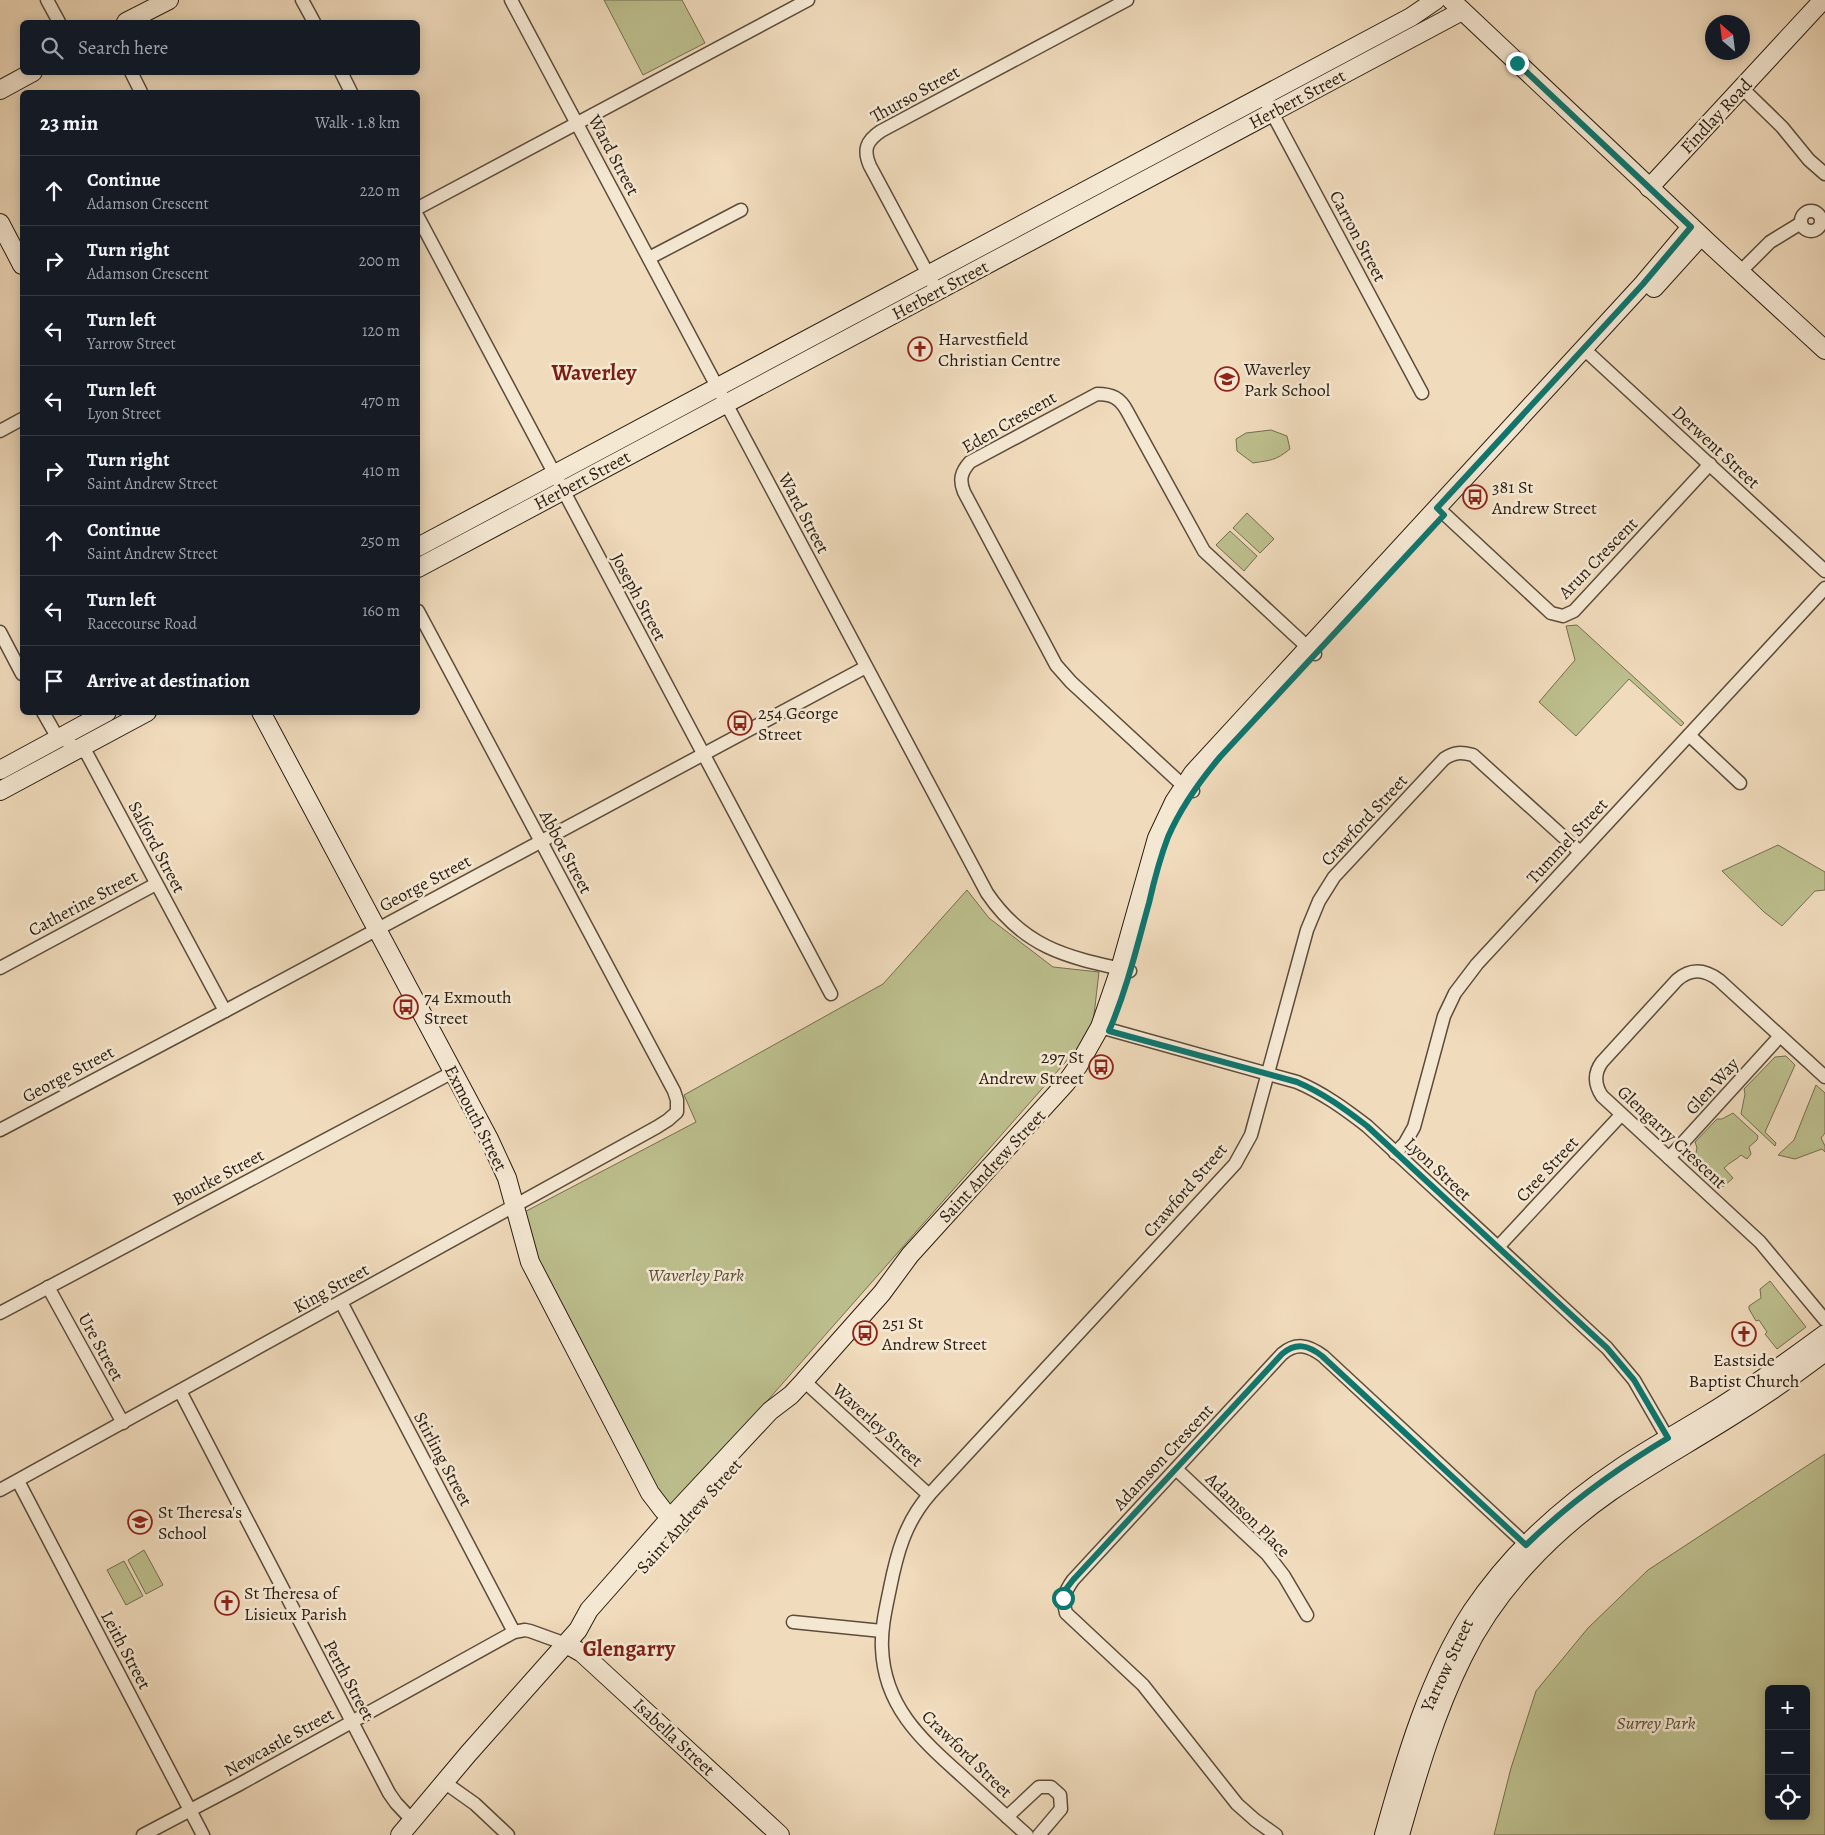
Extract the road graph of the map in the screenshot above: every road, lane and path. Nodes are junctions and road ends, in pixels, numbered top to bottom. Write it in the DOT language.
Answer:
graph roads {
  1 [pos="47,0"];
  2 [pos="169,0"];
  3 [pos="302,0"];
  4 [pos="511,0"];
  5 [pos="808,0"];
  6 [pos="1127,0"];
  7 [pos="1436,0"];
  8 [pos="1823,0"];
  9 [pos="1456,6"];
  10 [pos="58,20"];
  11 [pos="130,20"];
  12 [pos="313,20"];
  13 [pos="28,75"];
  14 [pos="132,75"];
  15 [pos="342,75"];
  16 [pos="1742,88"];
  17 [pos="0,90"];
  18 [pos="140,90"];
  19 [pos="350,90"];
  20 [pos="1263,96"];
  21 [pos="1272,113"];
  22 [pos="576,123"];
  23 [pos="1825,174"];
  24 [pos="1098,184"];
  25 [pos="1649,188"];
  26 [pos="1108,200"];
  27 [pos="420,207"];
  28 [pos="1822,209"];
  29 [pos="741,210"];
  30 [pos="420,221"];
  31 [pos="0,223"];
  32 [pos="1801,223"];
  33 [pos="1696,232"];
  34 [pos="1822,233"];
  35 [pos="649,258"];
  36 [pos="20,261"];
  37 [pos="1740,272"];
  38 [pos="929,274"];
  39 [pos="937,291"];
  40 [pos="1825,350"];
  41 [pos="1588,352"];
  42 [pos="717,387"];
  43 [pos="1422,393"];
  44 [pos="726,404"];
  45 [pos="20,420"];
  46 [pos="0,431"];
  47 [pos="1710,464"];
  48 [pos="554,474"];
  49 [pos="563,491"];
  50 [pos="1440,511"];
  51 [pos="420,546"];
  52 [pos="420,567"];
  53 [pos="1825,571"];
  54 [pos="1825,588"];
  55 [pos="420,615"];
  56 [pos="0,632"];
  57 [pos="1311,651"];
  58 [pos="866,667"];
  59 [pos="20,670"];
  60 [pos="45,715"];
  61 [pos="102,715"];
  62 [pos="140,715"];
  63 [pos="263,715"];
  64 [pos="1689,735"];
  65 [pos="60,738"];
  66 [pos="80,748"];
  67 [pos="703,754"];
  68 [pos="0,770"];
  69 [pos="1740,783"];
  70 [pos="1189,788"];
  71 [pos="0,791"];
  72 [pos="540,841"];
  73 [pos="1580,852"];
  74 [pos="156,884"];
  75 [pos="377,929"];
  76 [pos="0,968"];
  77 [pos="1125,970"];
  78 [pos="831,994"];
  79 [pos="225,1011"];
  80 [pos="1105,1029"];
  81 [pos="1780,1036"];
  82 [pos="453,1072"];
  83 [pos="1269,1074"];
  84 [pos="1825,1077"];
  85 [pos="677,1112"];
  86 [pos="1621,1115"];
  87 [pos="0,1130"];
  88 [pos="1395,1153"];
  89 [pos="1670,1158"];
  90 [pos="515,1206"];
  91 [pos="1498,1248"];
  92 [pos="48,1287"];
  93 [pos="341,1302"];
  94 [pos="0,1313"];
  95 [pos="1825,1320"];
  96 [pos="1825,1334"];
  97 [pos="1825,1352"];
  98 [pos="804,1381"];
  99 [pos="180,1391"];
  100 [pos="123,1423"];
  101 [pos="1672,1444"];
  102 [pos="1176,1469"];
  103 [pos="18,1481"];
  104 [pos="0,1490"];
  105 [pos="929,1495"];
  106 [pos="676,1521"];
  107 [pos="1532,1550"];
  108 [pos="1307,1615"];
  109 [pos="793,1622"];
  110 [pos="882,1631"];
  111 [pos="514,1632"];
  112 [pos="566,1644"];
  113 [pos="351,1722"];
  114 [pos="444,1782"];
  115 [pos="190,1810"];
  116 [pos="1007,1817"];
  117 [pos="412,1820"];
  118 [pos="1020,1833"];
  119 [pos="143,1835"];
  120 [pos="202,1835"];
  121 [pos="400,1835"];
  122 [pos="508,1835"];
  123 [pos="780,1835"];
  124 [pos="1039,1835"];
  125 [pos="1275,1835"];
  126 [pos="1384,1835"];
  127 [pos="1400,1835"];
  1 -- 10 [label="street"];
  2 -- 11 [label="street"];
  3 -- 12 [label="street"];
  4 -- 22 [label="street, Ward Street"];
  5 -- 22 [label="street"];
  6 -- 38 [label="street, Thurso Street"];
  7 -- 20 [label="street, Herbert Street"];
  8 -- 16 [label="street, Findlay Road"];
  9 -- 21 [label="street, Herbert Street"];
  9 -- 25 [label="street"];
  13 -- 17 [label="street"];
  14 -- 18 [label="street"];
  15 -- 19 [label="street"];
  16 -- 23 [label="street"];
  16 -- 25 [label="street, Findlay Road"];
  20 -- 21 [label="street, Carron Street"];
  20 -- 24 [label="street, Herbert Street"];
  21 -- 26 [label="street, Herbert Street"];
  21 -- 43 [label="street, Carron Street"];
  22 -- 27 [label="street"];
  22 -- 35 [label="street, Ward Street"];
  24 -- 26 [label="street"];
  24 -- 38 [label="street, Herbert Street"];
  25 -- 33 [label="street"];
  26 -- 39 [label="street, Herbert Street"];
  28 -- 32 [label="street"];
  28 -- 34 [label="street"];
  29 -- 35 [label="street"];
  30 -- 48 [label="street, Joseph Street"];
  31 -- 36 [label="street"];
  32 -- 34 [label="street"];
  32 -- 37 [label="street"];
  33 -- 37 [label="street"];
  33 -- 41 [label="street, Saint Andrew Street"];
  35 -- 42 [label="street, Ward Street"];
  37 -- 40 [label="street"];
  38 -- 39 [label="street, Thurso Street"];
  38 -- 42 [label="street, Herbert Street"];
  39 -- 44 [label="street, Herbert Street"];
  41 -- 47 [label="street, Derwent Street"];
  41 -- 50 [label="street, Saint Andrew Street"];
  42 -- 44 [label="street, Ward Street"];
  42 -- 48 [label="street, Herbert Street"];
  44 -- 49 [label="street, Herbert Street"];
  44 -- 58 [label="street, Ward Street"];
  45 -- 46 [label="street"];
  47 -- 50 [label="street, Arun Crescent"];
  47 -- 53 [label="street, Derwent Street"];
  48 -- 49 [label="street, Joseph Street"];
  48 -- 51 [label="street, Herbert Street"];
  49 -- 52 [label="street, Herbert Street"];
  49 -- 67 [label="street, Joseph Street"];
  50 -- 57 [label="street, Saint Andrew Street"];
  54 -- 64 [label="street, Tummel Street"];
  55 -- 72 [label="street, Abbot Street"];
  56 -- 59 [label="street"];
  57 -- 70 [label="street, Saint Andrew Street"];
  57 -- 70 [label="street, Eden Crescent"];
  58 -- 67 [label="street, George Street"];
  58 -- 77 [label="street, Ward Street"];
  60 -- 65 [label="street, Salford Street"];
  61 -- 65 [label="street"];
  62 -- 66 [label="street"];
  63 -- 75 [label="street, Exmouth Street"];
  64 -- 69 [label="street"];
  64 -- 73 [label="street, Tummel Street"];
  65 -- 66 [label="street, Salford Street"];
  65 -- 68 [label="street"];
  66 -- 71 [label="street"];
  66 -- 74 [label="street, Salford Street"];
  67 -- 72 [label="street, George Street"];
  67 -- 78 [label="street, Joseph Street"];
  70 -- 77 [label="street, Saint Andrew Street"];
  72 -- 75 [label="street, George Street"];
  72 -- 85 [label="street, Abbot Street"];
  73 -- 83 [label="street, Crawford Street"];
  73 -- 88 [label="street, Tummel Street"];
  74 -- 76 [label="street, Catherine Street"];
  74 -- 79 [label="street, Salford Street"];
  75 -- 79 [label="street, George Street"];
  75 -- 82 [label="street, Exmouth Street"];
  77 -- 80 [label="street, Saint Andrew Street"];
  79 -- 87 [label="street, George Street"];
  80 -- 83 [label="street, Lyon Street"];
  80 -- 98 [label="street, Saint Andrew Street"];
  81 -- 84 [label="street, Glengarry Crescent"];
  81 -- 86 [label="street, Glengarry Crescent"];
  81 -- 89 [label="street, Glen Way"];
  82 -- 90 [label="street, Exmouth Street"];
  82 -- 92 [label="street, Bourke Street"];
  83 -- 88 [label="street, Lyon Street"];
  83 -- 105 [label="street, Crawford Street"];
  85 -- 90 [label="street, King Street"];
  86 -- 89 [label="street, Glengarry Crescent"];
  86 -- 91 [label="street, Cree Street"];
  88 -- 91 [label="street, Lyon Street"];
  89 -- 95 [label="street, Glengarry Crescent"];
  90 -- 93 [label="street, King Street"];
  90 -- 106 [label="street, Exmouth Street"];
  91 -- 101 [label="street, Lyon Street"];
  92 -- 94 [label="street, Bourke Street"];
  92 -- 100 [label="street, Ure Street"];
  93 -- 99 [label="street, King Street"];
  93 -- 111 [label="street, Stirling Street"];
  96 -- 101 [label="street, Yarrow Street"];
  97 -- 101 [label="street, Yarrow Street"];
  98 -- 105 [label="street, Waverley Street"];
  98 -- 106 [label="street, Saint Andrew Street"];
  99 -- 100 [label="street, King Street"];
  99 -- 113 [label="street, Perth Street"];
  100 -- 103 [label="street, King Street"];
  101 -- 107 [label="street, Yarrow Street"];
  102 -- 107 [label="street, Adamson Crescent"];
  102 -- 108 [label="street, Adamson Place"];
  102 -- 125 [label="street, Adamson Crescent"];
  103 -- 104 [label="street, King Street"];
  103 -- 115 [label="street, Leith Street"];
  105 -- 110 [label="street, Crawford Street"];
  106 -- 112 [label="street, Saint Andrew Street"];
  107 -- 126 [label="street, Yarrow Street"];
  107 -- 127 [label="street, Yarrow Street"];
  109 -- 110 [label="street"];
  110 -- 116 [label="street, Crawford Street"];
  111 -- 112 [label="street"];
  111 -- 113 [label="street, Newcastle Street"];
  112 -- 114 [label="street, Saint Andrew Street"];
  112 -- 123 [label="street, Isabella Street"];
  113 -- 115 [label="street, Newcastle Street"];
  113 -- 117 [label="street, Perth Street"];
  114 -- 117 [label="street, Saint Andrew Street"];
  114 -- 122 [label="street"];
  115 -- 119 [label="street, Newcastle Street"];
  115 -- 120 [label="street, Leith Street"];
  116 -- 118 [label="street, Crawford Street"];
  116 -- 124 [label="street, Crawford Street"];
  117 -- 121 [label="street, Saint Andrew Street"];
}
